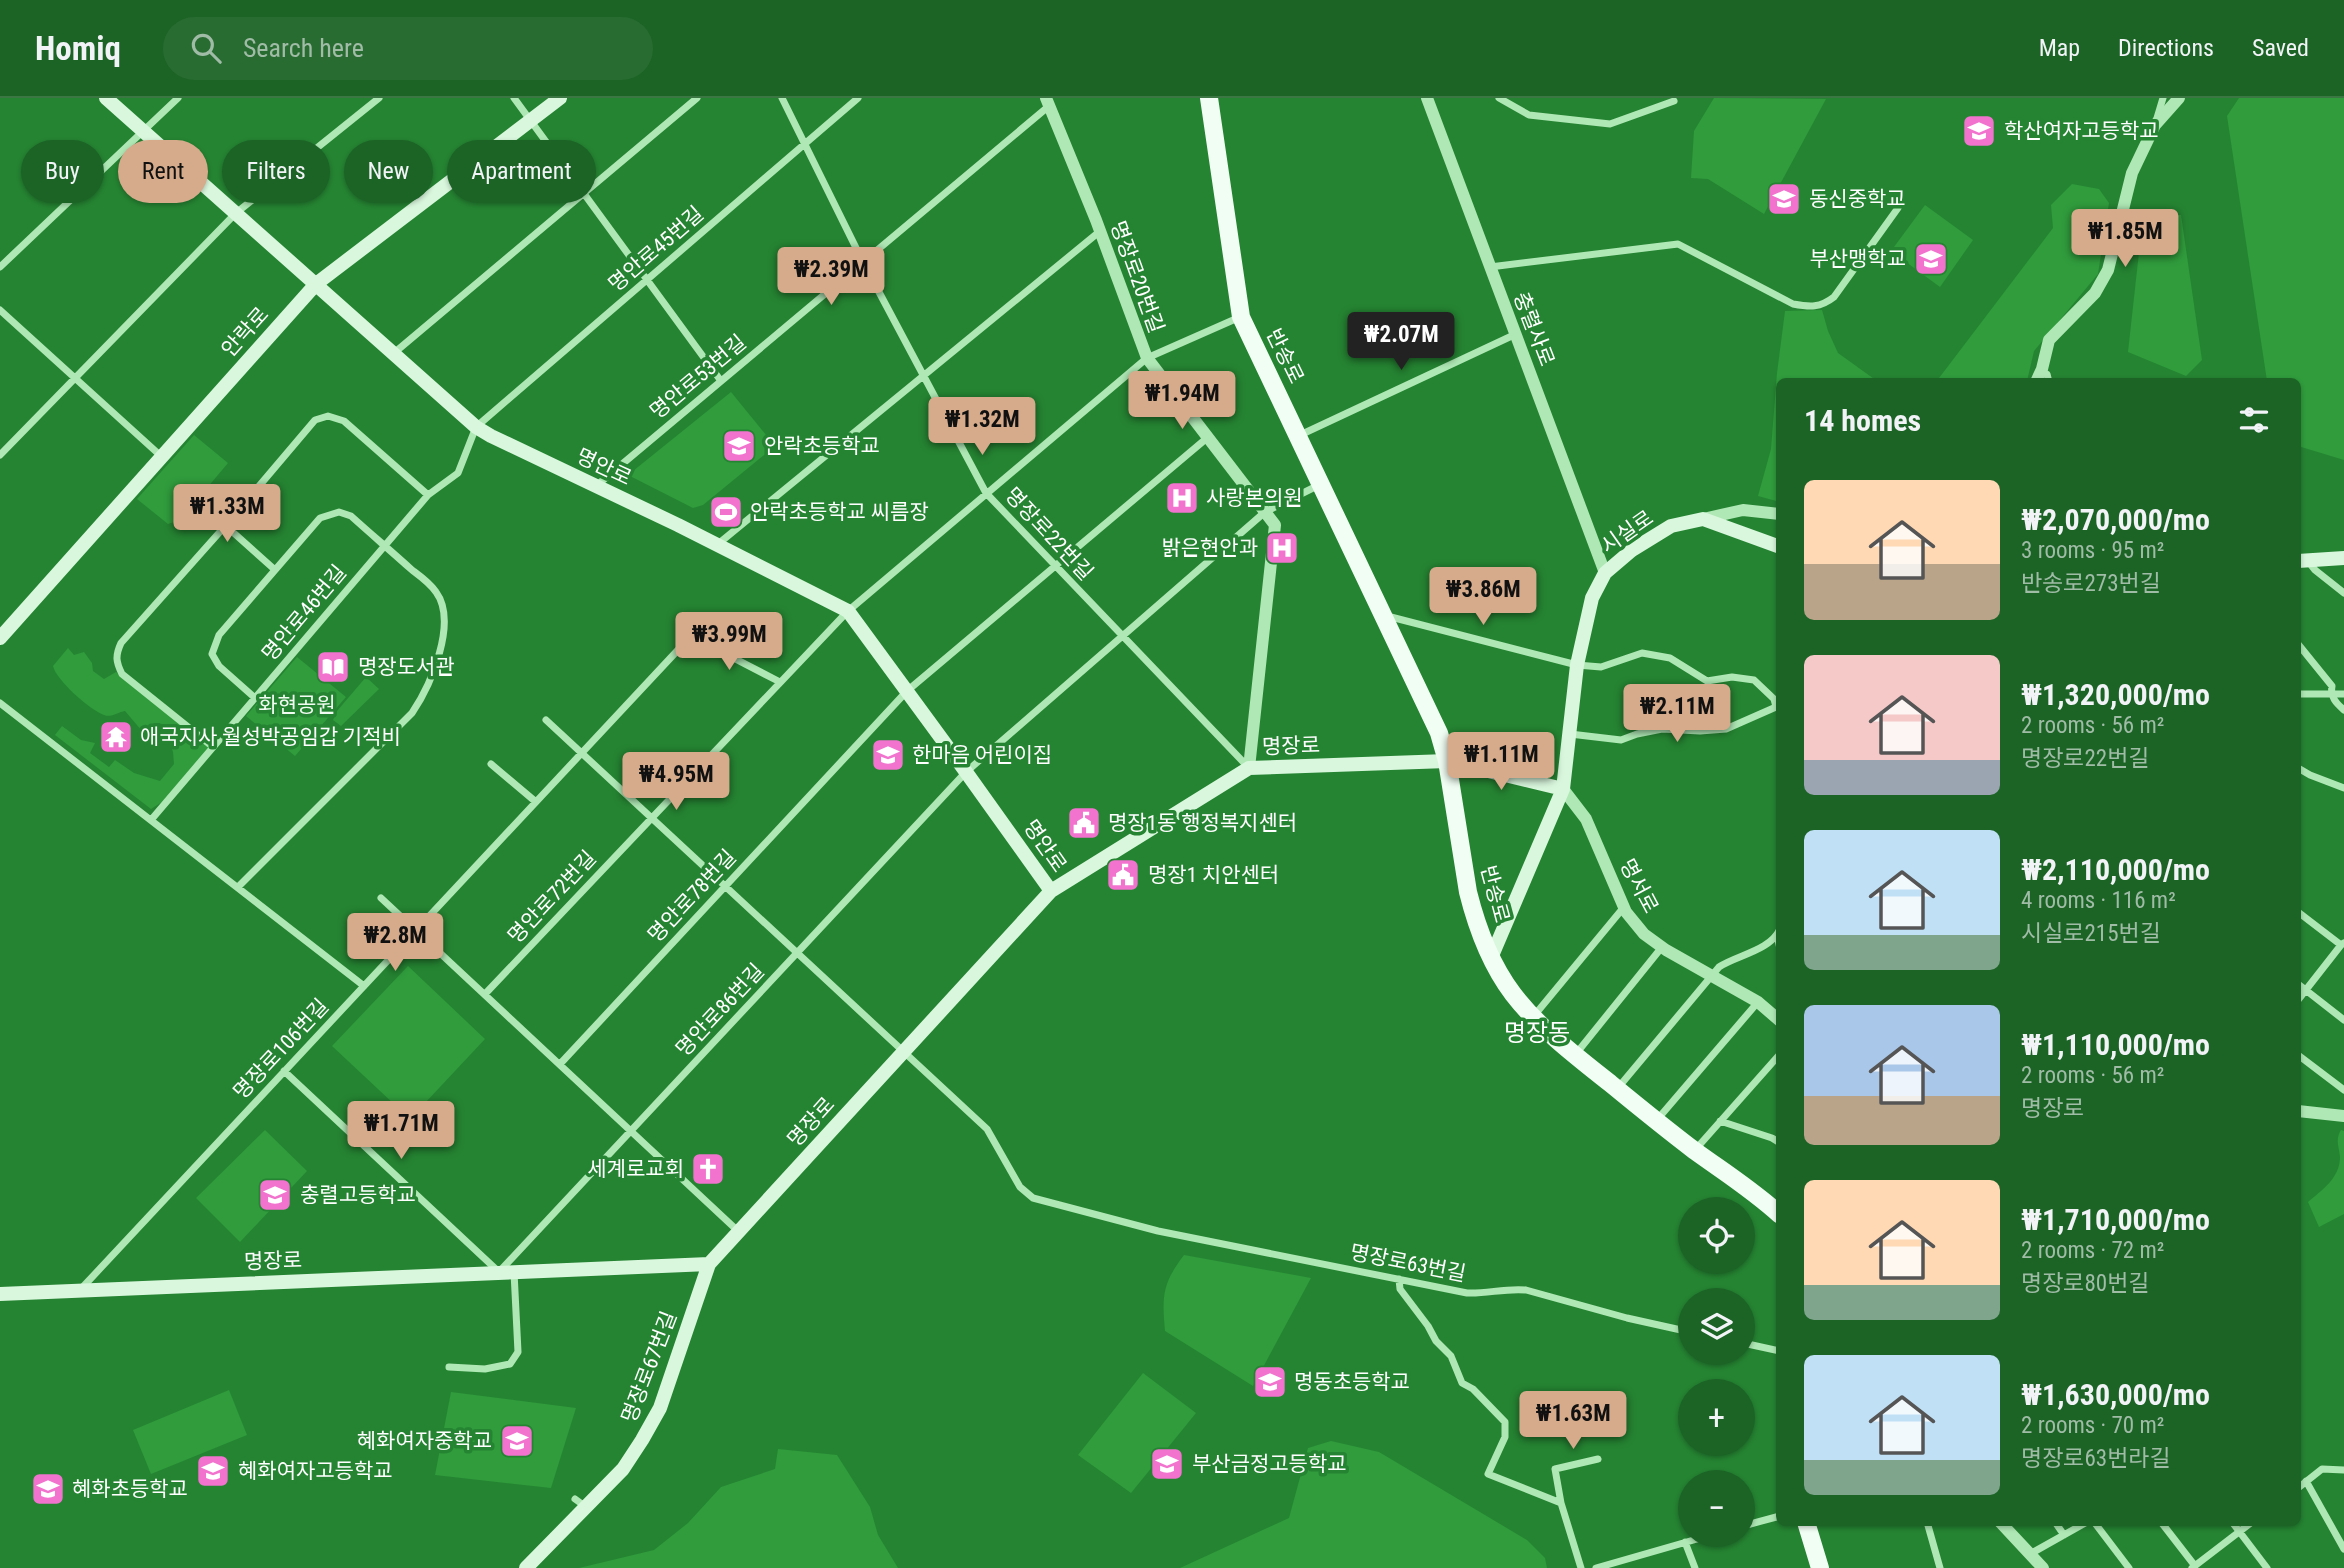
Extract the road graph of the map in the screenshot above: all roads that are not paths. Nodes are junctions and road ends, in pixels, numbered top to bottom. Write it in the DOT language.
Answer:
graph roads {
  1 [pos="106,98"];
  2 [pos="178,98"];
  3 [pos="379,98"];
  4 [pos="514,98"];
  5 [pos="560,98"];
  6 [pos="697,98"];
  7 [pos="782,98"];
  8 [pos="859,98"];
  9 [pos="1209,98"];
  10 [pos="1427,98"];
  11 [pos="1499,98"];
  12 [pos="2163,98"];
  13 [pos="2179,98"];
  14 [pos="1674,101"];
  15 [pos="1048,102"];
  16 [pos="531,121"];
  17 [pos="2155,125"];
  18 [pos="143,131"];
  19 [pos="545,140"];
  20 [pos="806,144"];
  21 [pos="596,183"];
  22 [pos="572,203"];
  23 [pos="591,203"];
  24 [pos="1898,208"];
  25 [pos="236,213"];
  26 [pos="1099,232"];
  27 [pos="863,262"];
  28 [pos="0,267"];
  29 [pos="1490,267"];
  30 [pos="647,280"];
  31 [pos="316,284"];
  32 [pos="0,310"];
  33 [pos="1241,317"];
  34 [pos="1516,334"];
  35 [pos="393,354"];
  36 [pos="1147,358"];
  37 [pos="924,376"];
  38 [pos="75,378"];
  39 [pos="2042,378"];
  40 [pos="721,381"];
  41 [pos="476,427"];
  42 [pos="1298,436"];
  43 [pos="1207,438"];
  44 [pos="0,455"];
  45 [pos="162,457"];
  46 [pos="1321,484"];
  47 [pos="595,486"];
  48 [pos="986,493"];
  49 [pos="428,495"];
  50 [pos="197,500"];
  51 [pos="1265,512"];
  52 [pos="1776,514"];
  53 [pos="1703,519"];
  54 [pos="226,525"];
  55 [pos="718,545"];
  56 [pos="384,546"];
  57 [pos="1776,546"];
  58 [pos="2344,558"];
  59 [pos="2302,561"];
  60 [pos="1055,566"];
  61 [pos="274,569"];
  62 [pos="1605,573"];
  63 [pos="2344,593"];
  64 [pos="848,611"];
  65 [pos="1383,615"];
  66 [pos="1,633"];
  67 [pos="1122,637"];
  68 [pos="2301,648"];
  69 [pos="1577,665"];
  70 [pos="780,682"];
  71 [pos="907,691"];
  72 [pos="2331,693"];
  73 [pos="2301,694"];
  74 [pos="2344,694"];
  75 [pos="255,698"];
  76 [pos="0,703"];
  77 [pos="1776,704"];
  78 [pos="1776,709"];
  79 [pos="2344,710"];
  80 [pos="546,720"];
  81 [pos="1570,734"];
  82 [pos="213,747"];
  83 [pos="582,753"];
  84 [pos="1447,761"];
  85 [pos="491,764"];
  86 [pos="1249,768"];
  87 [pos="2301,770"];
  88 [pos="967,772"];
  89 [pos="2344,788"];
  90 [pos="1563,789"];
  91 [pos="536,802"];
  92 [pos="652,818"];
  93 [pos="151,820"];
  94 [pos="725,886"];
  95 [pos="238,887"];
  96 [pos="1051,891"];
  97 [pos="381,898"];
  98 [pos="1624,907"];
  99 [pos="2301,914"];
  100 [pos="416,930"];
  101 [pos="1776,934"];
  102 [pos="2343,944"];
  103 [pos="1662,947"];
  104 [pos="797,953"];
  105 [pos="1491,958"];
  106 [pos="1711,975"];
  107 [pos="364,986"];
  108 [pos="2301,986"];
  109 [pos="2306,990"];
  110 [pos="485,994"];
  111 [pos="2301,996"];
  112 [pos="1758,1002"];
  113 [pos="1533,1017"];
  114 [pos="1776,1018"];
  115 [pos="2344,1020"];
  116 [pos="904,1051"];
  117 [pos="1574,1055"];
  118 [pos="2301,1057"];
  119 [pos="1776,1058"];
  120 [pos="560,1064"];
  121 [pos="284,1071"];
  122 [pos="1617,1089"];
  123 [pos="2344,1090"];
  124 [pos="2301,1111"];
  125 [pos="2344,1116"];
  126 [pos="1656,1121"];
  127 [pos="1720,1121"];
  128 [pos="631,1130"];
  129 [pos="1776,1140"];
  130 [pos="1695,1150"];
  131 [pos="1776,1211"];
  132 [pos="739,1232"];
  133 [pos="709,1264"];
  134 [pos="499,1272"];
  135 [pos="514,1272"];
  136 [pos="1399,1279"];
  137 [pos="79,1290"];
  138 [pos="2,1292"];
  139 [pos="1678,1329"];
  140 [pos="1755,1346"];
  141 [pos="1776,1350"];
  142 [pos="449,1367"];
  143 [pos="1598,1459"];
  144 [pos="2344,1470"];
  145 [pos="2306,1481"];
  146 [pos="2301,1485"];
  147 [pos="1561,1503"];
  148 [pos="1776,1517"];
  149 [pos="1755,1523"];
  150 [pos="1807,1526"];
  151 [pos="1928,1526"];
  152 [pos="2004,1526"];
  153 [pos="2058,1526"];
  154 [pos="2080,1526"];
  155 [pos="2097,1526"];
  156 [pos="2164,1526"];
  157 [pos="2235,1526"];
  158 [pos="2247,1526"];
  159 [pos="2240,1532"];
  160 [pos="2064,1535"];
  161 [pos="1678,1544"];
  162 [pos="1687,1547"];
  163 [pos="2344,1549"];
  164 [pos="2030,1554"];
  165 [pos="1628,1559"];
  166 [pos="2193,1567"];
  167 [pos="526,1568"];
  168 [pos="1581,1568"];
  169 [pos="1596,1568"];
  170 [pos="1631,1568"];
  171 [pos="1695,1568"];
  172 [pos="1820,1568"];
  173 [pos="1940,1568"];
  174 [pos="2043,1568"];
  175 [pos="2129,1568"];
  176 [pos="2267,1568"];
  1 -- 18 [label="main road, 명안로"];
  2 -- 18 [label="street"];
  3 -- 25 [label="street"];
  4 -- 16 [label="street"];
  5 -- 16 [label="main road, 안락로"];
  6 -- 21 [label="street"];
  7 -- 20 [label="street, 명장로22번길"];
  8 -- 20 [label="street, 명안로45번길"];
  9 -- 33 [label="main road, 반송로"];
  10 -- 29 [label="street, 충렬사로"];
  11 -- 14 [label="street"];
  12 -- 17 [label="street"];
  13 -- 17 [label="street"];
  15 -- 26 [label="street, 명장로20번길"];
  15 -- 27 [label="street, 명안로53번길"];
  16 -- 19 [label="street"];
  16 -- 31 [label="main road, 안락로"];
  17 -- 39 [label="street"];
  18 -- 25 [label="main road, 명안로"];
  18 -- 28 [label="street"];
  20 -- 27 [label="street, 명장로22번길"];
  20 -- 30 [label="street, 명안로45번길"];
  22 -- 35 [label="street"];
  23 -- 30 [label="street"];
  24 -- 29 [label="street"];
  25 -- 31 [label="main road, 명안로"];
  25 -- 38 [label="street"];
  26 -- 36 [label="street, 명장로20번길"];
  26 -- 37 [label="street"];
  27 -- 37 [label="street, 명장로22번길"];
  27 -- 40 [label="street, 명안로53번길"];
  29 -- 34 [label="street, 충렬사로"];
  30 -- 40 [label="street"];
  30 -- 41 [label="street, 명안로45번길"];
  31 -- 35 [label="main road, 명안로"];
  31 -- 45 [label="main road, 안락로"];
  32 -- 38 [label="street"];
  33 -- 36 [label="street, 명안로72번길"];
  33 -- 42 [label="main road, 반송로"];
  34 -- 42 [label="street"];
  34 -- 62 [label="street, 충렬사로"];
  35 -- 41 [label="main road, 명안로"];
  36 -- 43 [label="street, 명장로20번길"];
  36 -- 48 [label="street, 명안로72번길"];
  37 -- 48 [label="street, 명장로22번길"];
  37 -- 55 [label="street"];
  38 -- 44 [label="street"];
  38 -- 45 [label="street"];
  40 -- 47 [label="street, 명안로53번길"];
  41 -- 47 [label="main road, 명안로"];
  41 -- 49 [label="street, 명안로46번길"];
  42 -- 46 [label="main road, 반송로"];
  43 -- 51 [label="street, 명장로20번길"];
  43 -- 60 [label="street, 명안로78번길"];
  45 -- 66 [label="main road, 안락로"];
  46 -- 51 [label="street, 명안로86번길"];
  46 -- 65 [label="main road, 반송로"];
  47 -- 55 [label="main road, 명안로"];
  48 -- 60 [label="street, 명장로22번길"];
  48 -- 64 [label="street, 명안로72번길"];
  49 -- 54 [label="street"];
  49 -- 56 [label="street, 명안로46번길"];
  50 -- 54 [label="street"];
  51 -- 67 [label="street, 명안로86번길"];
  51 -- 86 [label="street, 명장로20번길"];
  52 -- 53 [label="street"];
  53 -- 57 [label="main road"];
  53 -- 62 [label="main road, 시실로"];
  54 -- 61 [label="street"];
  54 -- 82 [label="street"];
  55 -- 64 [label="main road, 명안로"];
  56 -- 61 [label="street"];
  56 -- 75 [label="street, 명안로46번길"];
  56 -- 95 [label="street"];
  58 -- 59 [label="main road"];
  59 -- 63 [label="street"];
  60 -- 67 [label="street, 명장로22번길"];
  60 -- 71 [label="street, 명안로78번길"];
  61 -- 75 [label="street"];
  62 -- 69 [label="main road, 시실로"];
  64 -- 70 [label="street, 명안로72번길"];
  64 -- 71 [label="main road, 명안로"];
  65 -- 69 [label="street"];
  65 -- 84 [label="main road, 반송로"];
  67 -- 86 [label="street, 명장로22번길"];
  67 -- 88 [label="street, 명안로86번길"];
  68 -- 72 [label="street"];
  69 -- 77 [label="street"];
  69 -- 81 [label="main road, 시실로"];
  70 -- 83 [label="street, 명장로106번길"];
  70 -- 92 [label="street, 명안로72번길"];
  71 -- 88 [label="main road, 명안로"];
  71 -- 94 [label="street, 명안로78번길"];
  72 -- 73 [label="street"];
  72 -- 74 [label="street"];
  72 -- 79 [label="street"];
  75 -- 82 [label="street, 명안로46번길"];
  76 -- 93 [label="street"];
  78 -- 81 [label="street"];
  80 -- 83 [label="street, 명장로63번길"];
  81 -- 90 [label="main road, 시실로"];
  82 -- 93 [label="street, 명안로46번길"];
  83 -- 91 [label="street, 명장로106번길"];
  83 -- 92 [label="street, 명장로63번길"];
  84 -- 86 [label="main road, 명장로"];
  84 -- 90 [label="main road, 명장로"];
  84 -- 105 [label="main road, 반송로"];
  85 -- 91 [label="street"];
  86 -- 96 [label="main road, 명장로"];
  87 -- 89 [label="street"];
  88 -- 96 [label="main road, 명안로"];
  88 -- 104 [label="street, 명안로86번길"];
  90 -- 98 [label="street, 명서로"];
  90 -- 105 [label="main road, 시실로"];
  91 -- 100 [label="street, 명장로106번길"];
  92 -- 94 [label="street, 명장로63번길"];
  92 -- 110 [label="street, 명안로72번길"];
  93 -- 95 [label="street"];
  94 -- 104 [label="street, 명장로63번길"];
  94 -- 120 [label="street, 명안로78번길"];
  95 -- 107 [label="street"];
  96 -- 116 [label="main road, 명장로"];
  97 -- 100 [label="street"];
  98 -- 103 [label="street, 명서로"];
  98 -- 113 [label="street"];
  99 -- 102 [label="street"];
  100 -- 107 [label="street, 명장로106번길"];
  100 -- 110 [label="street"];
  101 -- 106 [label="street"];
  102 -- 109 [label="street"];
  103 -- 106 [label="street, 명서로"];
  103 -- 117 [label="street"];
  104 -- 116 [label="street, 명장로63번길"];
  104 -- 128 [label="street, 명안로86번길"];
  105 -- 113 [label="main road, 반송로"];
  106 -- 112 [label="street, 명서로"];
  106 -- 122 [label="street"];
  107 -- 121 [label="street, 명장로106번길"];
  108 -- 109 [label="street"];
  109 -- 111 [label="street"];
  109 -- 115 [label="street"];
  110 -- 120 [label="street"];
  112 -- 114 [label="street, 명서로"];
  112 -- 126 [label="street"];
  113 -- 117 [label="main road, 반송로"];
  116 -- 132 [label="main road, 명장로"];
  116 -- 136 [label="street, 명장로63번길"];
  117 -- 122 [label="main road, 반송로"];
  118 -- 123 [label="street"];
  119 -- 127 [label="street"];
  120 -- 128 [label="street"];
  121 -- 134 [label="street"];
  121 -- 137 [label="street, 명장로106번길"];
  122 -- 126 [label="main road, 반송로"];
  124 -- 125 [label="street"];
  126 -- 130 [label="main road, 반송로"];
  127 -- 129 [label="street"];
  127 -- 130 [label="street"];
  128 -- 132 [label="street"];
  128 -- 134 [label="street, 명안로86번길"];
  130 -- 131 [label="main road, 반송로"];
  132 -- 133 [label="main road, 명장로"];
  133 -- 135 [label="main road, 명장로"];
  133 -- 167 [label="main road, 명장로67번길"];
  134 -- 135 [label="main road, 명장로"];
  134 -- 137 [label="main road, 명장로"];
  135 -- 142 [label="street"];
  136 -- 139 [label="street, 명장로63번길"];
  136 -- 147 [label="street"];
  137 -- 138 [label="main road, 명장로"];
  140 -- 141 [label="street"];
  143 -- 147 [label="street"];
  144 -- 145 [label="street"];
  145 -- 146 [label="street"];
  145 -- 163 [label="street"];
  147 -- 168 [label="street"];
  148 -- 149 [label="street"];
  150 -- 172 [label="main road"];
  151 -- 173 [label="street"];
  152 -- 164 [label="street"];
  153 -- 160 [label="street"];
  154 -- 160 [label="street"];
  155 -- 175 [label="street"];
  156 -- 166 [label="street"];
  157 -- 159 [label="street"];
  158 -- 159 [label="street"];
  159 -- 166 [label="street"];
  159 -- 176 [label="street"];
  160 -- 164 [label="street"];
  161 -- 165 [label="street"];
  162 -- 171 [label="street"];
  164 -- 174 [label="street"];
  165 -- 169 [label="street"];
  165 -- 170 [label="street"];
}
